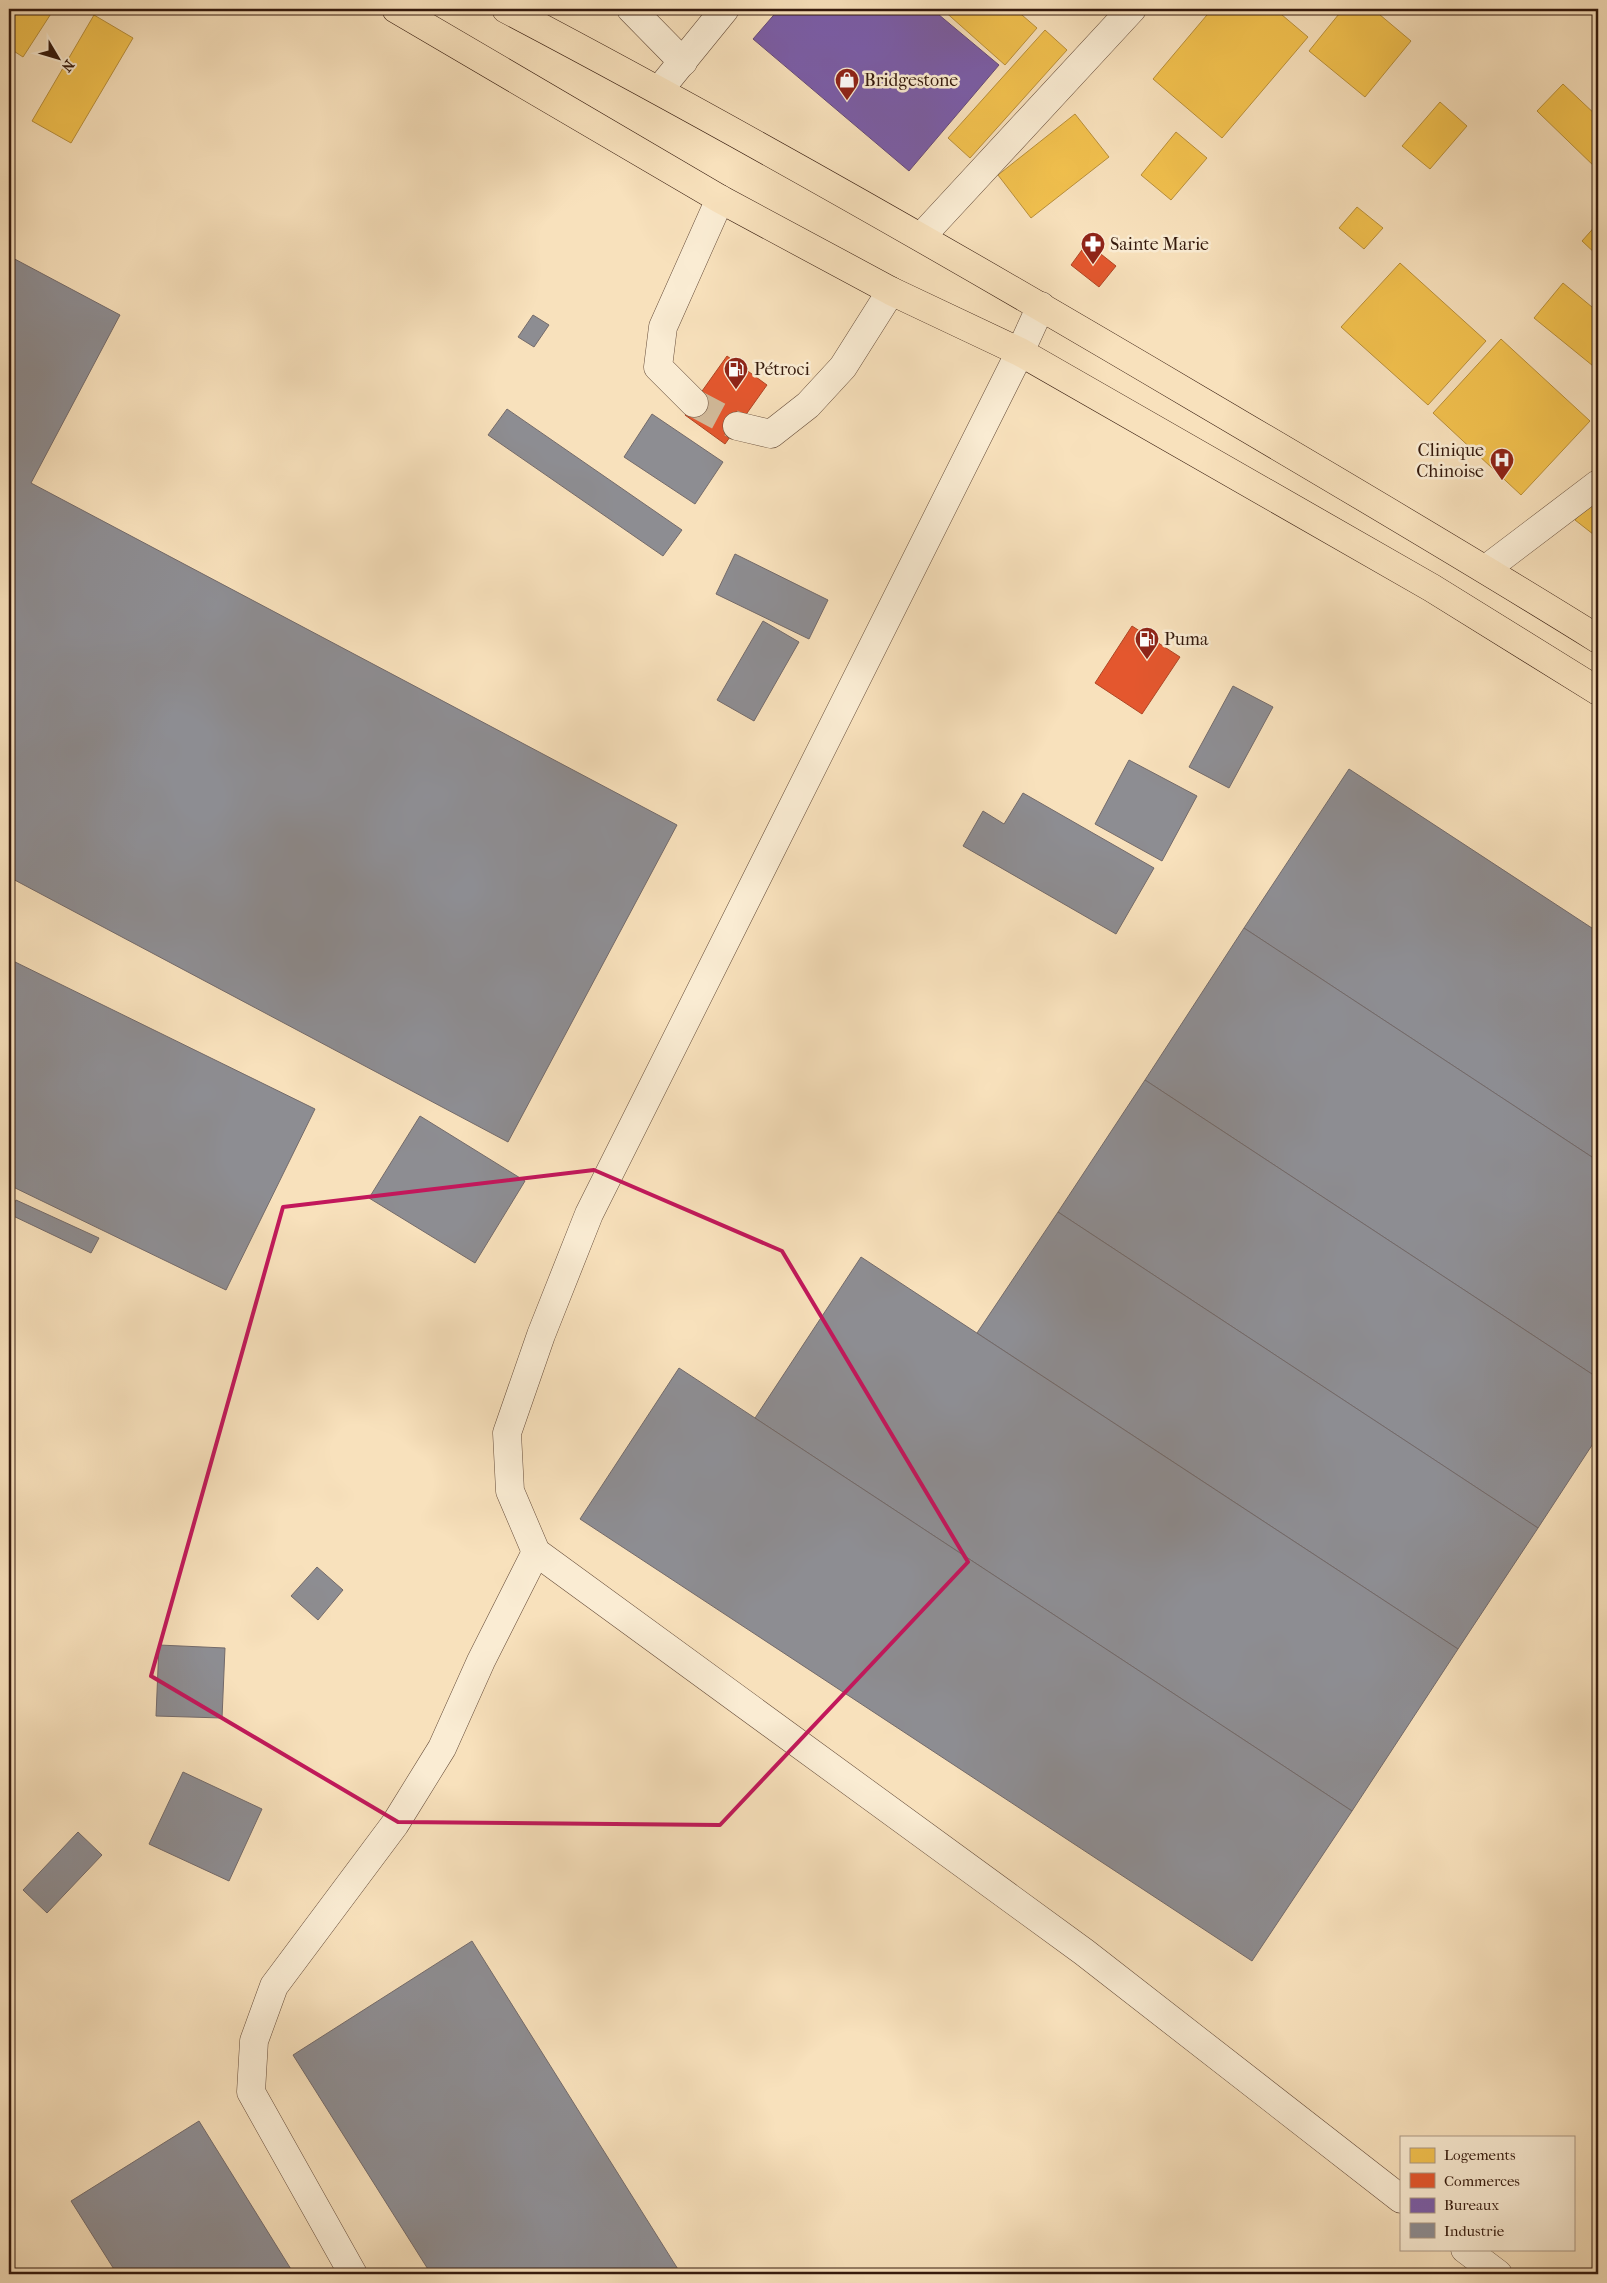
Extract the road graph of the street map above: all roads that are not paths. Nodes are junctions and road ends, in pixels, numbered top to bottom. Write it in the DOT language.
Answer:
graph roads {
  1 [pos="396,9"];
  2 [pos="506,9"];
  3 [pos="631,9"];
  4 [pos="725,9"];
  5 [pos="1132,9"];
  6 [pos="683,62"];
  7 [pos="660,89"];
  8 [pos="720,199"];
  9 [pos="921,237"];
  10 [pos="890,291"];
  11 [pos="1041,306"];
  12 [pos="1020,352"];
  13 [pos="694,402"];
  14 [pos="737,426"];
  15 [pos="1598,484"];
  16 [pos="1486,570"];
  17 [pos="1598,639"];
  18 [pos="1598,691"];
  19 [pos="536,1552"];
  20 [pos="1400,2198"];
  21 [pos="1466,2250"];
  22 [pos="1490,2272"];
  23 [pos="353,2274"];
  1 -- 8 [label="main road"];
  2 -- 7 [label="main road"];
  3 -- 6 [label="street"];
  4 -- 6 [label="street"];
  5 -- 9 [label="street"];
  6 -- 7 [label="street"];
  7 -- 9 [label="main road"];
  8 -- 10 [label="main road"];
  8 -- 13 [label="street"];
  9 -- 11 [label="main road"];
  10 -- 12 [label="main road"];
  10 -- 14 [label="street"];
  11 -- 12 [label="street"];
  11 -- 16 [label="main road"];
  12 -- 18 [label="main road"];
  12 -- 19 [label="street"];
  15 -- 16 [label="street"];
  16 -- 17 [label="main road"];
  19 -- 20 [label="street"];
  19 -- 23 [label="street"];
  21 -- 22 [label="street"];
}
